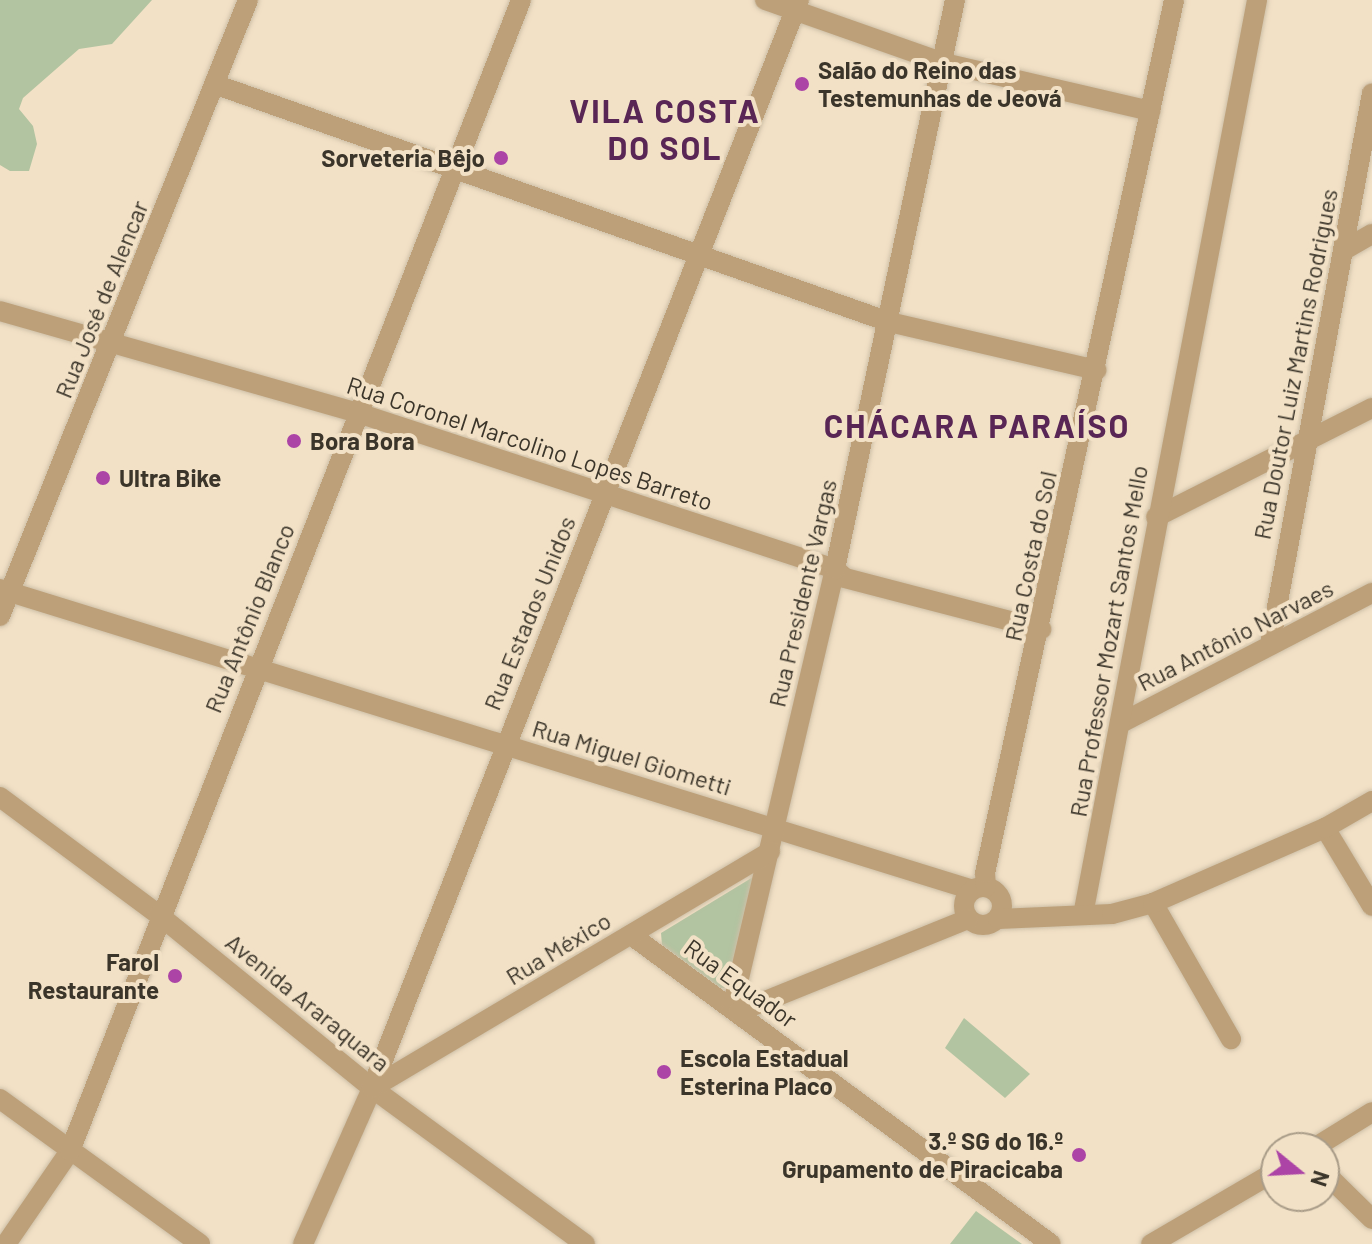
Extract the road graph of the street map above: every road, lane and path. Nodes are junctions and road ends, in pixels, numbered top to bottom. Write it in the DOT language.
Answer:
graph roads {
  1 [pos="248,0"];
  2 [pos="521,0"];
  3 [pos="765,0"];
  4 [pos="955,0"];
  5 [pos="1174,0"];
  6 [pos="1257,0"];
  7 [pos="797,5"];
  8 [pos="944,63"];
  9 [pos="214,84"];
  10 [pos="1372,93"];
  11 [pos="1151,111"];
  12 [pos="453,170"];
  13 [pos="1372,234"];
  14 [pos="1344,250"];
  15 [pos="698,257"];
  16 [pos="0,311"];
  17 [pos="889,322"];
  18 [pos="113,341"];
  19 [pos="1097,370"];
  20 [pos="1372,408"];
  21 [pos="358,413"];
  22 [pos="1305,443"];
  23 [pos="605,497"];
  24 [pos="1156,517"];
  25 [pos="835,569"];
  26 [pos="5,591"];
  27 [pos="1372,593"];
  28 [pos="0,616"];
  29 [pos="1041,629"];
  30 [pos="1270,645"];
  31 [pos="258,666"];
  32 [pos="1121,723"];
  33 [pos="504,745"];
  34 [pos="0,797"];
  35 [pos="1372,801"];
  36 [pos="776,827"];
  37 [pos="1325,828"];
  38 [pos="770,852"];
  39 [pos="986,890"];
  40 [pos="1153,903"];
  41 [pos="1372,906"];
  42 [pos="159,915"];
  43 [pos="1083,915"];
  44 [pos="1052,916"];
  45 [pos="968,919"];
  46 [pos="998,919"];
  47 [pos="631,935"];
  48 [pos="735,1010"];
  49 [pos="1231,1039"];
  50 [pos="372,1088"];
  51 [pos="0,1099"];
  52 [pos="1372,1112"];
  53 [pos="1340,1132"];
  54 [pos="70,1151"];
  55 [pos="1260,1180"];
  56 [pos="1340,1188"];
  57 [pos="1372,1219"];
  58 [pos="11,1237"];
  59 [pos="200,1244"];
  60 [pos="303,1244"];
  61 [pos="585,1244"];
  62 [pos="1051,1244"];
  63 [pos="1151,1244"];
  1 -- 9 [label="street, Rua José de Alencar"];
  2 -- 12 [label="street, Rua Antônio Blanco"];
  3 -- 7 [label="street"];
  4 -- 8 [label="street, Rua Presidente Vargas"];
  5 -- 11 [label="street, Rua Costa do Sol"];
  6 -- 24 [label="street, Rua Professor Mozart Santos Mello"];
  7 -- 8 [label="street"];
  7 -- 15 [label="street, Rua Estados Unidos"];
  8 -- 11 [label="street"];
  8 -- 17 [label="street, Rua Presidente Vargas"];
  9 -- 12 [label="street"];
  9 -- 18 [label="street, Rua José de Alencar"];
  10 -- 14 [label="street, Rua Doutor Luiz Martins Rodrigues"];
  11 -- 19 [label="street, Rua Costa do Sol"];
  12 -- 15 [label="street"];
  12 -- 21 [label="street, Rua Antônio Blanco"];
  13 -- 14 [label="street"];
  14 -- 22 [label="street, Rua Doutor Luiz Martins Rodrigues"];
  15 -- 17 [label="street"];
  15 -- 23 [label="street, Rua Estados Unidos"];
  16 -- 18 [label="street, Rua Coronel Marcolino Lopes Barreto"];
  17 -- 19 [label="street"];
  17 -- 25 [label="street, Rua Presidente Vargas"];
  18 -- 21 [label="street, Rua Coronel Marcolino Lopes Barreto"];
  18 -- 26 [label="street, Rua José de Alencar"];
  19 -- 29 [label="street, Rua Costa do Sol"];
  20 -- 22 [label="street"];
  21 -- 23 [label="street, Rua Coronel Marcolino Lopes Barreto"];
  21 -- 31 [label="street, Rua Antônio Blanco"];
  22 -- 24 [label="street"];
  22 -- 30 [label="street, Rua Doutor Luiz Martins Rodrigues"];
  23 -- 25 [label="street, Rua Coronel Marcolino Lopes Barreto"];
  23 -- 33 [label="street, Rua Estados Unidos"];
  24 -- 32 [label="street, Rua Professor Mozart Santos Mello"];
  25 -- 29 [label="street, Rua Coronel Marcolino Lopes Barreto"];
  25 -- 36 [label="street, Rua Presidente Vargas"];
  26 -- 28 [label="street, Rua José de Alencar"];
  26 -- 31 [label="street, Rua Miguel Giometti"];
  27 -- 30 [label="street, Rua Antônio Narvaes"];
  29 -- 39 [label="street, Rua Costa do Sol"];
  30 -- 32 [label="street, Rua Antônio Narvaes"];
  31 -- 33 [label="street, Rua Miguel Giometti"];
  31 -- 42 [label="street, Rua Antônio Blanco"];
  32 -- 43 [label="street, Rua Professor Mozart Santos Mello"];
  33 -- 36 [label="street, Rua Miguel Giometti"];
  33 -- 50 [label="street, Rua Estados Unidos"];
  34 -- 42 [label="street, Avenida Araraquara"];
  35 -- 37 [label="street, Rua Miguel Giometti"];
  36 -- 38 [label="street, Rua Presidente Vargas"];
  36 -- 39 [label="street, Rua Miguel Giometti"];
  37 -- 40 [label="street, Rua Miguel Giometti"];
  37 -- 41 [label="street"];
  38 -- 47 [label="street, Rua México"];
  38 -- 48 [label="street, Rua Presidente Vargas"];
  39 -- 44 [label="street, Rua Miguel Giometti"];
  39 -- 45 [label="street"];
  39 -- 46 [label="street"];
  40 -- 43 [label="street, Rua Miguel Giometti"];
  40 -- 49 [label="street"];
  42 -- 50 [label="street, Avenida Araraquara"];
  42 -- 54 [label="street, Rua Antônio Blanco"];
  43 -- 44 [label="street, Rua Miguel Giometti"];
  44 -- 46 [label="street, Rua Miguel Giometti"];
  45 -- 46 [label="street"];
  45 -- 48 [label="street"];
  47 -- 48 [label="street, Rua Equador"];
  47 -- 50 [label="street, Rua México"];
  48 -- 62 [label="street, Rua Equador"];
  50 -- 60 [label="street, Rua Estados Unidos"];
  50 -- 61 [label="street, Avenida Araraquara"];
  51 -- 54 [label="street"];
  52 -- 53 [label="street"];
  54 -- 58 [label="street, Rua Antônio Blanco"];
  54 -- 59 [label="street"];
  55 -- 63 [label="street"];
  56 -- 57 [label="street"];
}
